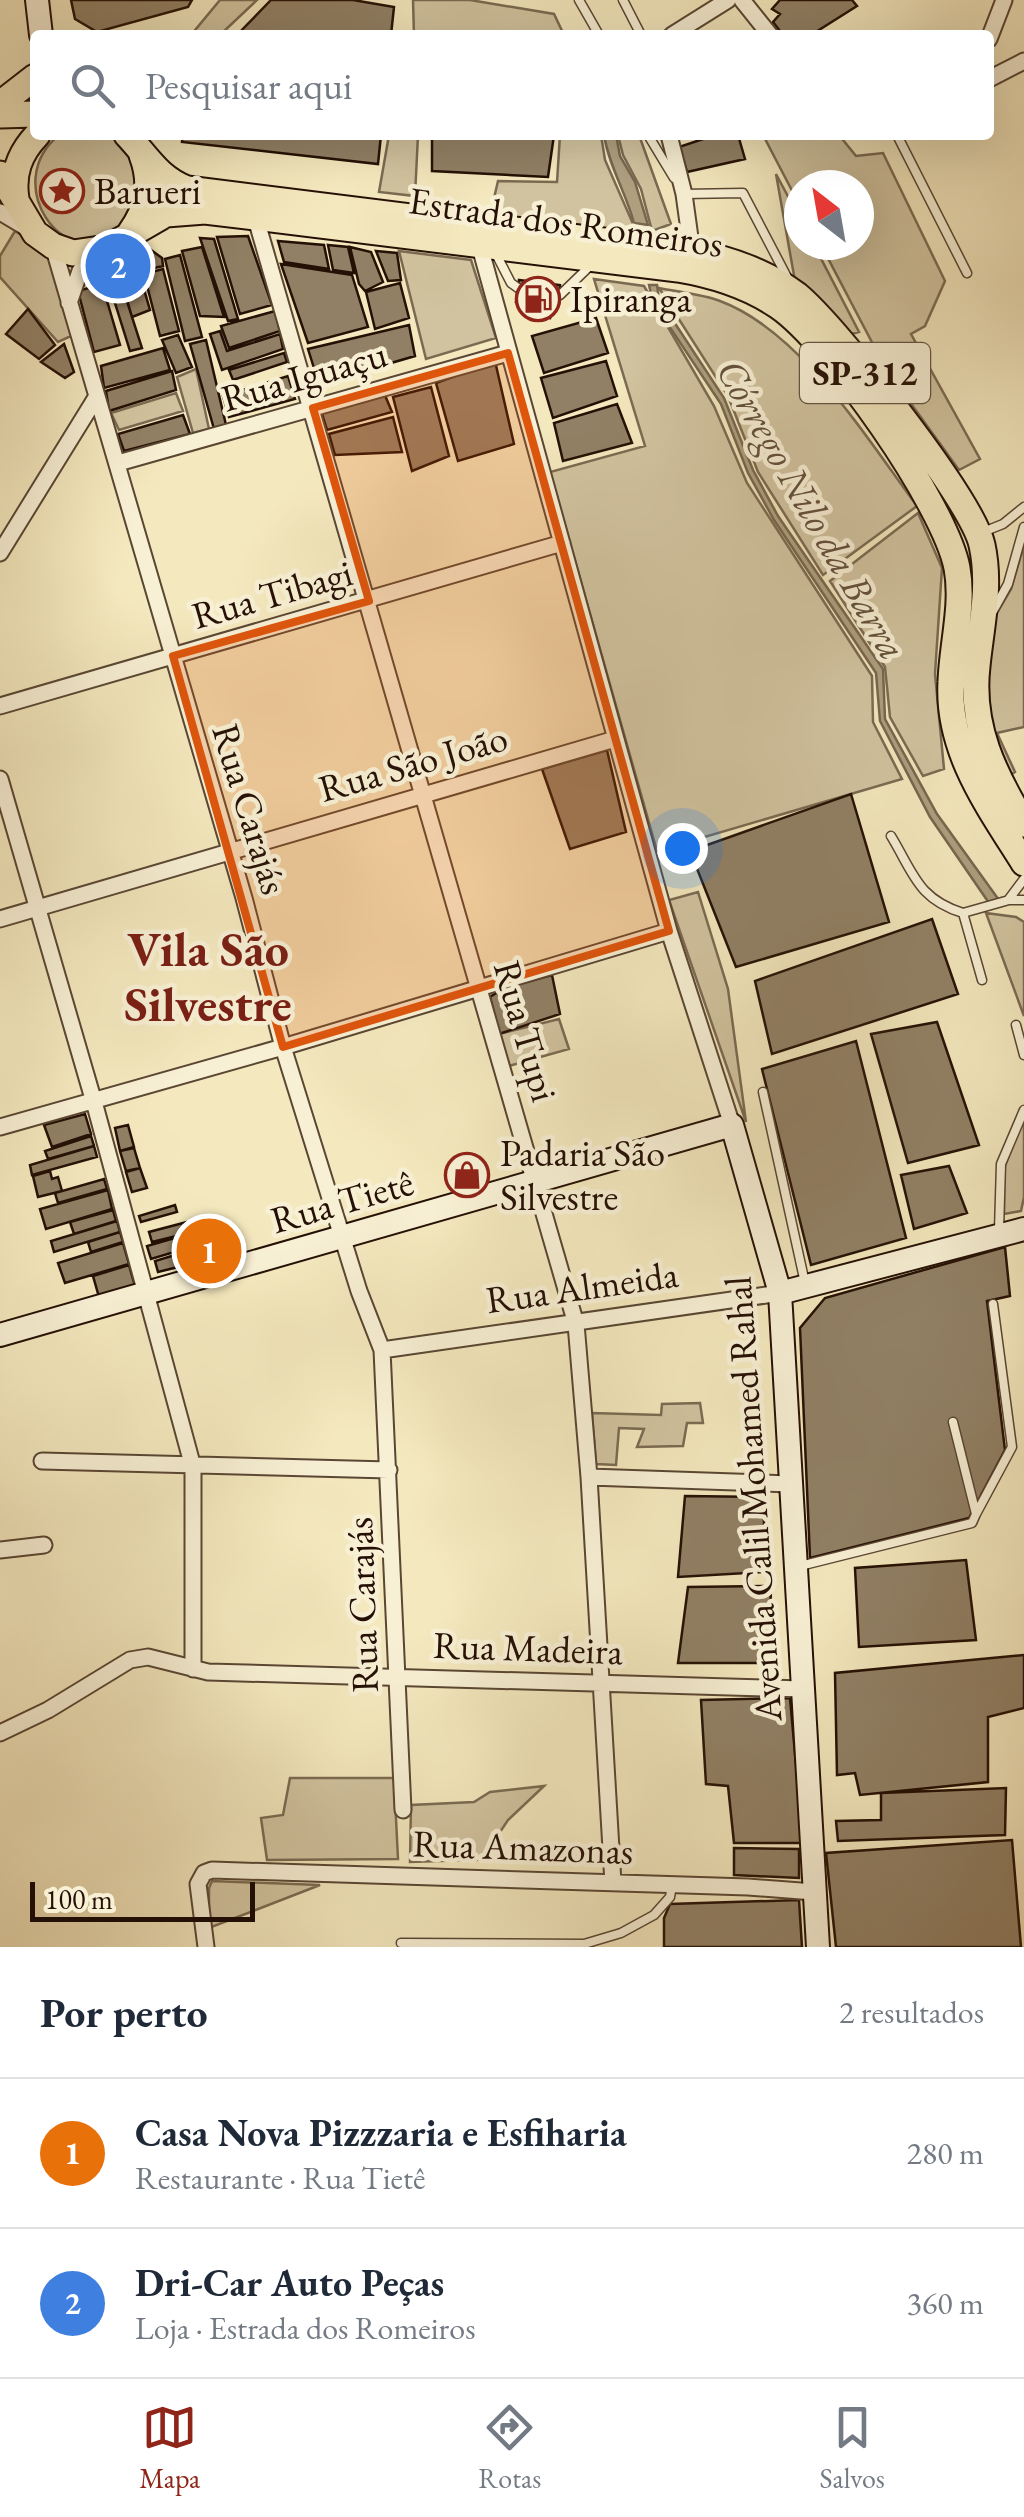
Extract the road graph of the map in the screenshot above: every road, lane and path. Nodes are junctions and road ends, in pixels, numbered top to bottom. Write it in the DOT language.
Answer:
graph roads {
  1 [pos="37,0"];
  2 [pos="580,0"];
  3 [pos="623,0"];
  4 [pos="728,0"];
  5 [pos="742,0"];
  6 [pos="1004,0"];
  7 [pos="40,30"];
  8 [pos="596,30"];
  9 [pos="638,30"];
  10 [pos="680,30"];
  11 [pos="766,30"];
  12 [pos="992,30"];
  13 [pos="1024,61"];
  14 [pos="994,76"];
  15 [pos="30,81"];
  16 [pos="0,104"];
  17 [pos="0,114"];
  18 [pos="651,140"];
  19 [pos="670,140"];
  20 [pos="900,140"];
  21 [pos="20,144"];
  22 [pos="135,145"];
  23 [pos="684,194"];
  24 [pos="10,210"];
  25 [pos="256,218"];
  26 [pos="130,233"];
  27 [pos="44,240"];
  28 [pos="486,248"];
  29 [pos="94,252"];
  30 [pos="692,252"];
  31 [pos="596,260"];
  32 [pos="967,273"];
  33 [pos="518,288"];
  34 [pos="795,294"];
  35 [pos="560,295"];
  36 [pos="69,303"];
  37 [pos="508,353"];
  38 [pos="97,396"];
  39 [pos="313,408"];
  40 [pos="118,462"];
  41 [pos="1024,507"];
  42 [pos="1024,527"];
  43 [pos="978,534"];
  44 [pos="562,544"];
  45 [pos="0,553"];
  46 [pos="957,568"];
  47 [pos="986,575"];
  48 [pos="369,601"];
  49 [pos="983,628"];
  50 [pos="172,656"];
  51 [pos="0,706"];
  52 [pos="615,739"];
  53 [pos="0,779"];
  54 [pos="423,794"];
  55 [pos="1024,824"];
  56 [pos="892,836"];
  57 [pos="230,851"];
  58 [pos="1024,863"];
  59 [pos="1024,879"];
  60 [pos="1007,900"];
  61 [pos="1024,900"];
  62 [pos="37,909"];
  63 [pos="962,914"];
  64 [pos="0,919"];
  65 [pos="669,932"];
  66 [pos="982,980"];
  67 [pos="480,988"];
  68 [pos="1016,1025"];
  69 [pos="284,1047"];
  70 [pos="1024,1055"];
  71 [pos="763,1092"];
  72 [pos="93,1101"];
  73 [pos="1024,1110"];
  74 [pos="732,1126"];
  75 [pos="0,1128"];
  76 [pos="534,1182"];
  77 [pos="1013,1231"];
  78 [pos="342,1237"];
  79 [pos="806,1288"];
  80 [pos="145,1294"];
  81 [pos="780,1294"];
  82 [pos="994,1304"];
  83 [pos="576,1324"];
  84 [pos="0,1336"];
  85 [pos="382,1350"];
  86 [pos="953,1422"];
  87 [pos="42,1461"];
  88 [pos="193,1467"];
  89 [pos="389,1470"];
  90 [pos="589,1477"];
  91 [pos="791,1484"];
  92 [pos="976,1514"];
  93 [pos="44,1545"];
  94 [pos="0,1550"];
  95 [pos="795,1567"];
  96 [pos="193,1669"];
  97 [pos="397,1677"];
  98 [pos="602,1683"];
  99 [pos="802,1689"];
  100 [pos="0,1733"];
  101 [pos="403,1810"];
  102 [pos="612,1883"];
  103 [pos="672,1885"];
  104 [pos="814,1892"];
  105 [pos="401,1943"];
  106 [pos="206,1947"];
  107 [pos="818,1947"];
  1 -- 7 [label="street"];
  2 -- 8 [label="lane"];
  3 -- 9 [label="lane"];
  4 -- 10 [label="street"];
  5 -- 11 [label="street"];
  6 -- 12 [label="street"];
  13 -- 14 [label="street"];
  15 -- 16 [label="main road"];
  17 -- 21 [label="main road"];
  18 -- 23 [label="lane"];
  19 -- 23 [label="street"];
  20 -- 32 [label="lane"];
  21 -- 24 [label="main road"];
  22 -- 26 [label="main road, Estrada dos Romeiros / SP-312"];
  22 -- 30 [label="main road, Estrada dos Romeiros / SP-312"];
  23 -- 30 [label="street"];
  23 -- 34 [label="lane"];
  24 -- 27 [label="main road"];
  25 -- 26 [label="main road, Estrada dos Romeiros / SP-312"];
  25 -- 28 [label="main road, Estrada dos Romeiros / SP-312"];
  25 -- 39 [label="street, Rua Tupi"];
  26 -- 29 [label="main road, Estrada dos Romeiros / SP-312"];
  27 -- 29 [label="main road"];
  27 -- 36 [label="street, Rua Carajás"];
  28 -- 31 [label="main road, Estrada dos Romeiros / SP-312"];
  28 -- 33 [label="lane"];
  28 -- 37 [label="street, Avenida Calil Mohamed Rahal"];
  29 -- 36 [label="street"];
  30 -- 34 [label="main road, Estrada dos Romeiros / SP-312"];
  31 -- 35 [label="lane"];
  31 -- 46 [label="main road, Estrada dos Romeiros / SP-312"];
  34 -- 43 [label="main road, Estrada dos Romeiros / SP-312"];
  36 -- 38 [label="street, Rua Carajás"];
  37 -- 39 [label="street, Rua Iguaçu"];
  37 -- 44 [label="street, Avenida Calil Mohamed Rahal"];
  38 -- 40 [label="street, Rua Carajás"];
  38 -- 45 [label="street"];
  39 -- 40 [label="street, Rua Iguaçu"];
  39 -- 48 [label="street, Rua Tupi"];
  40 -- 50 [label="street, Rua Carajás"];
  41 -- 43 [label="lane"];
  42 -- 49 [label="lane"];
  43 -- 47 [label="main road, Estrada dos Romeiros / SP-312"];
  44 -- 48 [label="street, Rua Tibagi"];
  44 -- 52 [label="street, Avenida Calil Mohamed Rahal"];
  46 -- 47 [label="main road"];
  46 -- 58 [label="main road, Estrada dos Romeiros / SP-312"];
  47 -- 49 [label="main road, Estrada dos Romeiros / SP-312"];
  48 -- 50 [label="street, Rua Tibagi"];
  48 -- 54 [label="street, Rua Tupi"];
  49 -- 55 [label="main road, Estrada dos Romeiros / SP-312"];
  50 -- 51 [label="street, Rua Tibagi"];
  50 -- 57 [label="street, Rua Carajás"];
  52 -- 54 [label="street, Rua São João"];
  52 -- 65 [label="street, Avenida Calil Mohamed Rahal"];
  53 -- 62 [label="street"];
  54 -- 57 [label="street, Rua São João"];
  54 -- 67 [label="street, Rua Tupi"];
  56 -- 63 [label="lane"];
  57 -- 62 [label="street, Rua São João"];
  57 -- 69 [label="street, Rua Carajás"];
  59 -- 60 [label="lane"];
  60 -- 61 [label="lane"];
  60 -- 63 [label="lane"];
  62 -- 64 [label="street, Rua São João"];
  62 -- 72 [label="street"];
  63 -- 66 [label="lane"];
  65 -- 67 [label="street"];
  65 -- 74 [label="street, Avenida Calil Mohamed Rahal"];
  67 -- 69 [label="street"];
  67 -- 76 [label="street, Rua Tupi"];
  68 -- 70 [label="lane"];
  69 -- 72 [label="street"];
  69 -- 78 [label="street, Rua Carajás"];
  71 -- 79 [label="lane"];
  72 -- 75 [label="street"];
  72 -- 80 [label="street"];
  73 -- 77 [label="lane"];
  74 -- 76 [label="street, Rua Tietê"];
  74 -- 81 [label="street, Avenida Calil Mohamed Rahal"];
  76 -- 78 [label="street, Rua Tietê"];
  76 -- 83 [label="street, Rua Tupi"];
  77 -- 79 [label="street, Rua Almeida"];
  78 -- 80 [label="street, Rua Tietê"];
  78 -- 85 [label="street, Rua Carajás"];
  79 -- 81 [label="street, Rua Almeida"];
  80 -- 84 [label="street, Rua Tietê"];
  80 -- 88 [label="street"];
  81 -- 83 [label="street, Rua Almeida"];
  81 -- 91 [label="street, Avenida Calil Mohamed Rahal"];
  82 -- 92 [label="lane"];
  83 -- 85 [label="street, Rua Almeida"];
  83 -- 90 [label="street, Rua Tupi"];
  85 -- 89 [label="street, Rua Carajás"];
  86 -- 92 [label="lane"];
  87 -- 88 [label="street"];
  88 -- 89 [label="street"];
  88 -- 96 [label="street"];
  89 -- 97 [label="street, Rua Carajás"];
  90 -- 91 [label="street"];
  90 -- 98 [label="street, Rua Tupi"];
  91 -- 95 [label="street, Avenida Calil Mohamed Rahal"];
  92 -- 95 [label="lane"];
  93 -- 94 [label="street"];
  95 -- 99 [label="street, Avenida Calil Mohamed Rahal"];
  96 -- 97 [label="street, Rua Madeira"];
  96 -- 100 [label="street, Rua Madeira"];
  97 -- 98 [label="street, Rua Madeira"];
  97 -- 101 [label="street, Rua Carajás"];
  98 -- 99 [label="street, Rua Madeira"];
  98 -- 102 [label="street, Rua Tupi"];
  99 -- 104 [label="street, Avenida Calil Mohamed Rahal"];
  102 -- 103 [label="street, Rua Amazonas"];
  102 -- 106 [label="street, Rua Amazonas"];
  103 -- 104 [label="street, Rua Amazonas"];
  103 -- 105 [label="lane"];
  104 -- 107 [label="street, Avenida Calil Mohamed Rahal"];
}
